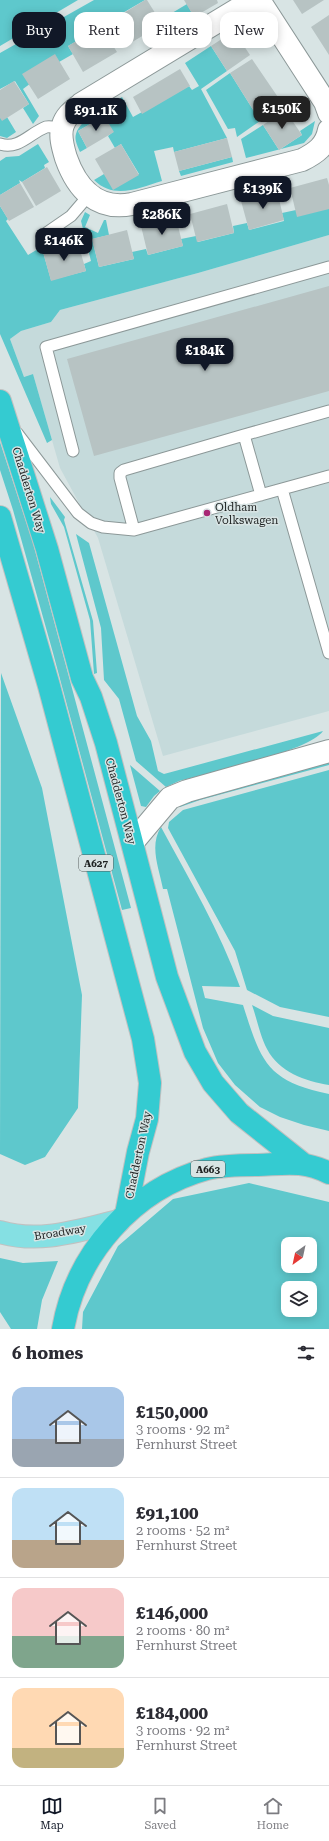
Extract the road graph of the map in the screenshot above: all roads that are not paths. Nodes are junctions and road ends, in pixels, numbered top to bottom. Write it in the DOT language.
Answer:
graph roads {
  1 [pos="253,0"];
  2 [pos="259,0"];
  3 [pos="329,127"];
  4 [pos="62,128"];
  5 [pos="0,144"];
  6 [pos="89,195"];
  7 [pos="42,236"];
  8 [pos="329,267"];
  9 [pos="0,400"];
  10 [pos="329,411"];
  11 [pos="8,421"];
  12 [pos="244,435"];
  13 [pos="73,452"];
  14 [pos="329,476"];
  15 [pos="282,489"];
  16 [pos="261,495"];
  17 [pos="0,517"];
  18 [pos="134,530"];
  19 [pos="329,653"];
  20 [pos="329,751"];
  21 [pos="133,842"];
  22 [pos="319,1167"];
  23 [pos="123,1217"];
  24 [pos="0,1232"];
  25 [pos="63,1329"];
  1 -- 4 [label="street"];
  2 -- 3 [label="street"];
  3 -- 6 [label="street"];
  4 -- 5 [label="lane"];
  4 -- 6 [label="street"];
  6 -- 7 [label="lane"];
  8 -- 13 [label="lane"];
  9 -- 11 [label="highway, Chadderton Way"];
  10 -- 12 [label="lane"];
  11 -- 18 [label="lane"];
  11 -- 21 [label="highway, Chadderton Way"];
  12 -- 16 [label="lane"];
  12 -- 18 [label="lane"];
  14 -- 15 [label="lane"];
  15 -- 16 [label="lane"];
  15 -- 19 [label="lane"];
  16 -- 18 [label="lane"];
  17 -- 23 [label="highway, Chadderton Way / A627"];
  20 -- 21 [label="street"];
  21 -- 22 [label="highway, Chadderton Way"];
  22 -- 23 [label="highway, A663"];
  23 -- 24 [label="main road, Broadway / A663"];
  23 -- 25 [label="highway, A663"];
}
